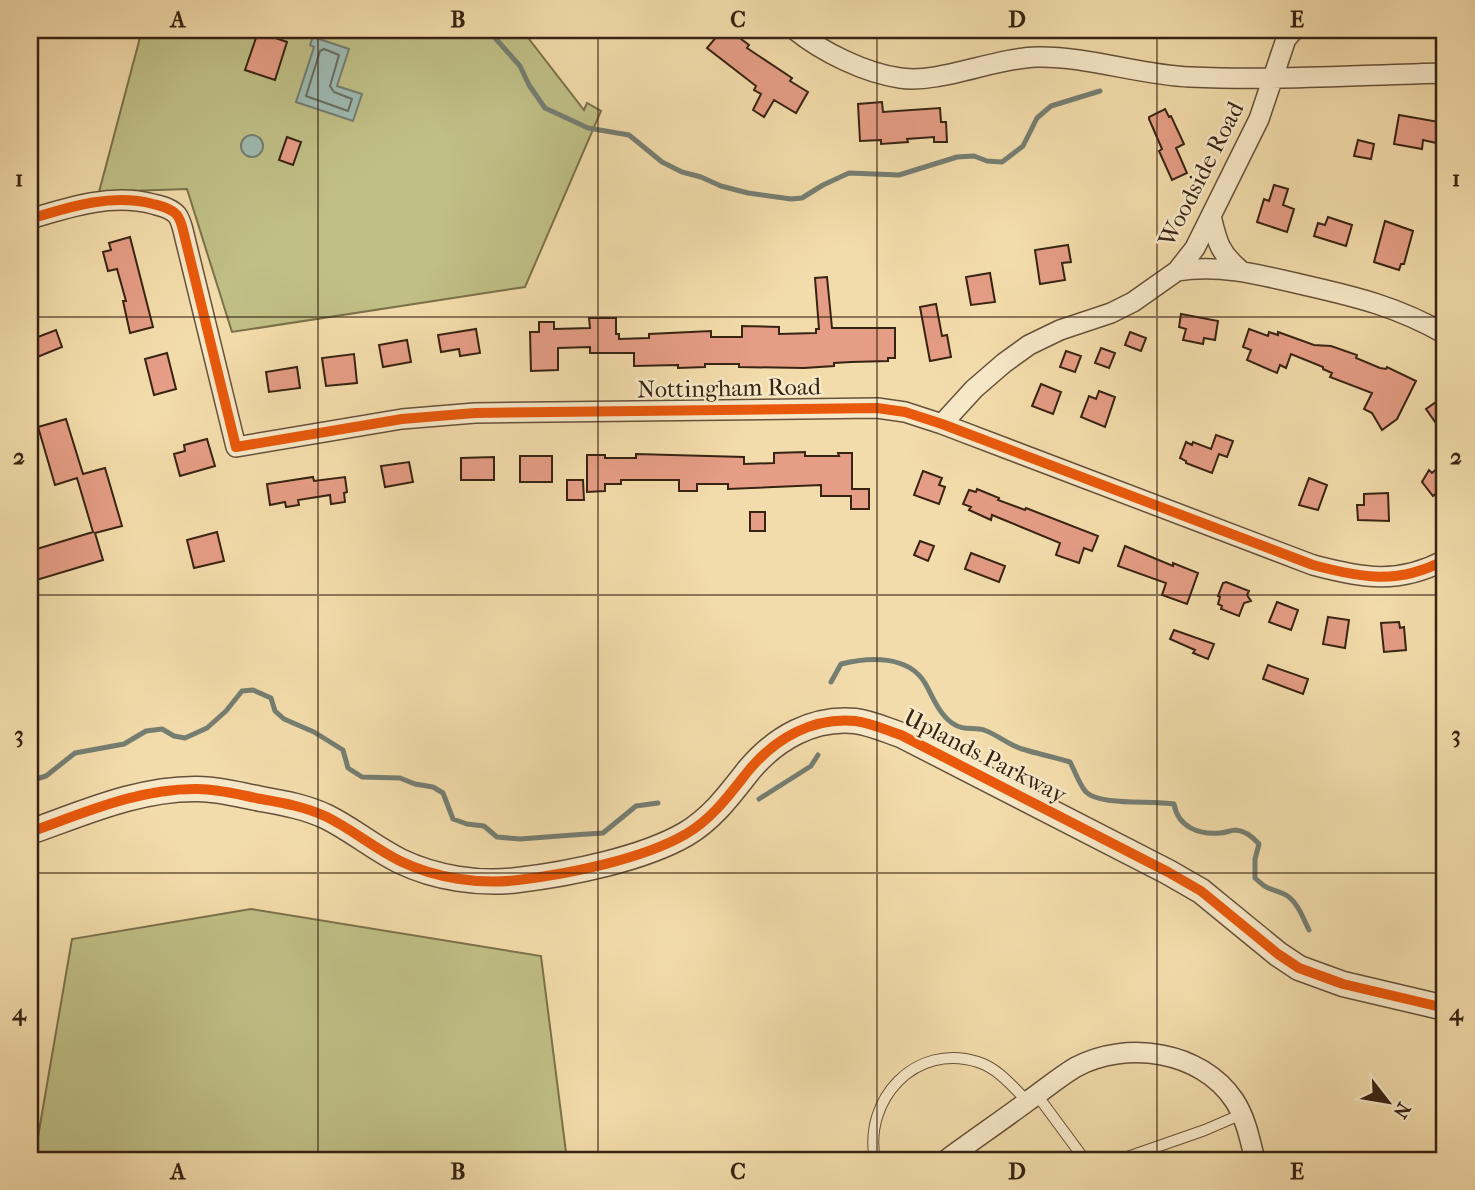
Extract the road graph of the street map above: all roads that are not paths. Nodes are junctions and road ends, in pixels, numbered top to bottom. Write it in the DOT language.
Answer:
graph roads {
  1 [pos="795,30"];
  2 [pos="1294,30"];
  3 [pos="1445,73"];
  4 [pos="1273,78"];
  5 [pos="1211,216"];
  6 [pos="30,219"];
  7 [pos="1239,269"];
  8 [pos="1177,271"];
  9 [pos="1445,334"];
  10 [pos="942,424"];
  11 [pos="1445,560"];
  12 [pos="30,832"];
  13 [pos="1445,1008"];
  14 [pos="1032,1098"];
  15 [pos="1242,1114"];
  16 [pos="956,1157"];
  17 [pos="874,1160"];
  18 [pos="1084,1160"];
  19 [pos="1119,1160"];
  20 [pos="1255,1160"];
  1 -- 4 [label="street"];
  2 -- 4 [label="street, Woodside Road"];
  3 -- 4 [label="street"];
  4 -- 5 [label="street, Woodside Road"];
  5 -- 7 [label="street"];
  5 -- 8 [label="street, Woodside Road"];
  6 -- 10 [label="street, Nottingham Road"];
  7 -- 8 [label="street"];
  7 -- 9 [label="street"];
  8 -- 10 [label="street, Woodside Road"];
  10 -- 11 [label="street, Nottingham Road"];
  12 -- 13 [label="street, Uplands Parkway"];
  14 -- 15 [label="street"];
  14 -- 16 [label="street"];
  14 -- 17 [label="lane"];
  14 -- 18 [label="lane"];
  15 -- 19 [label="lane"];
  15 -- 20 [label="street"];
}
